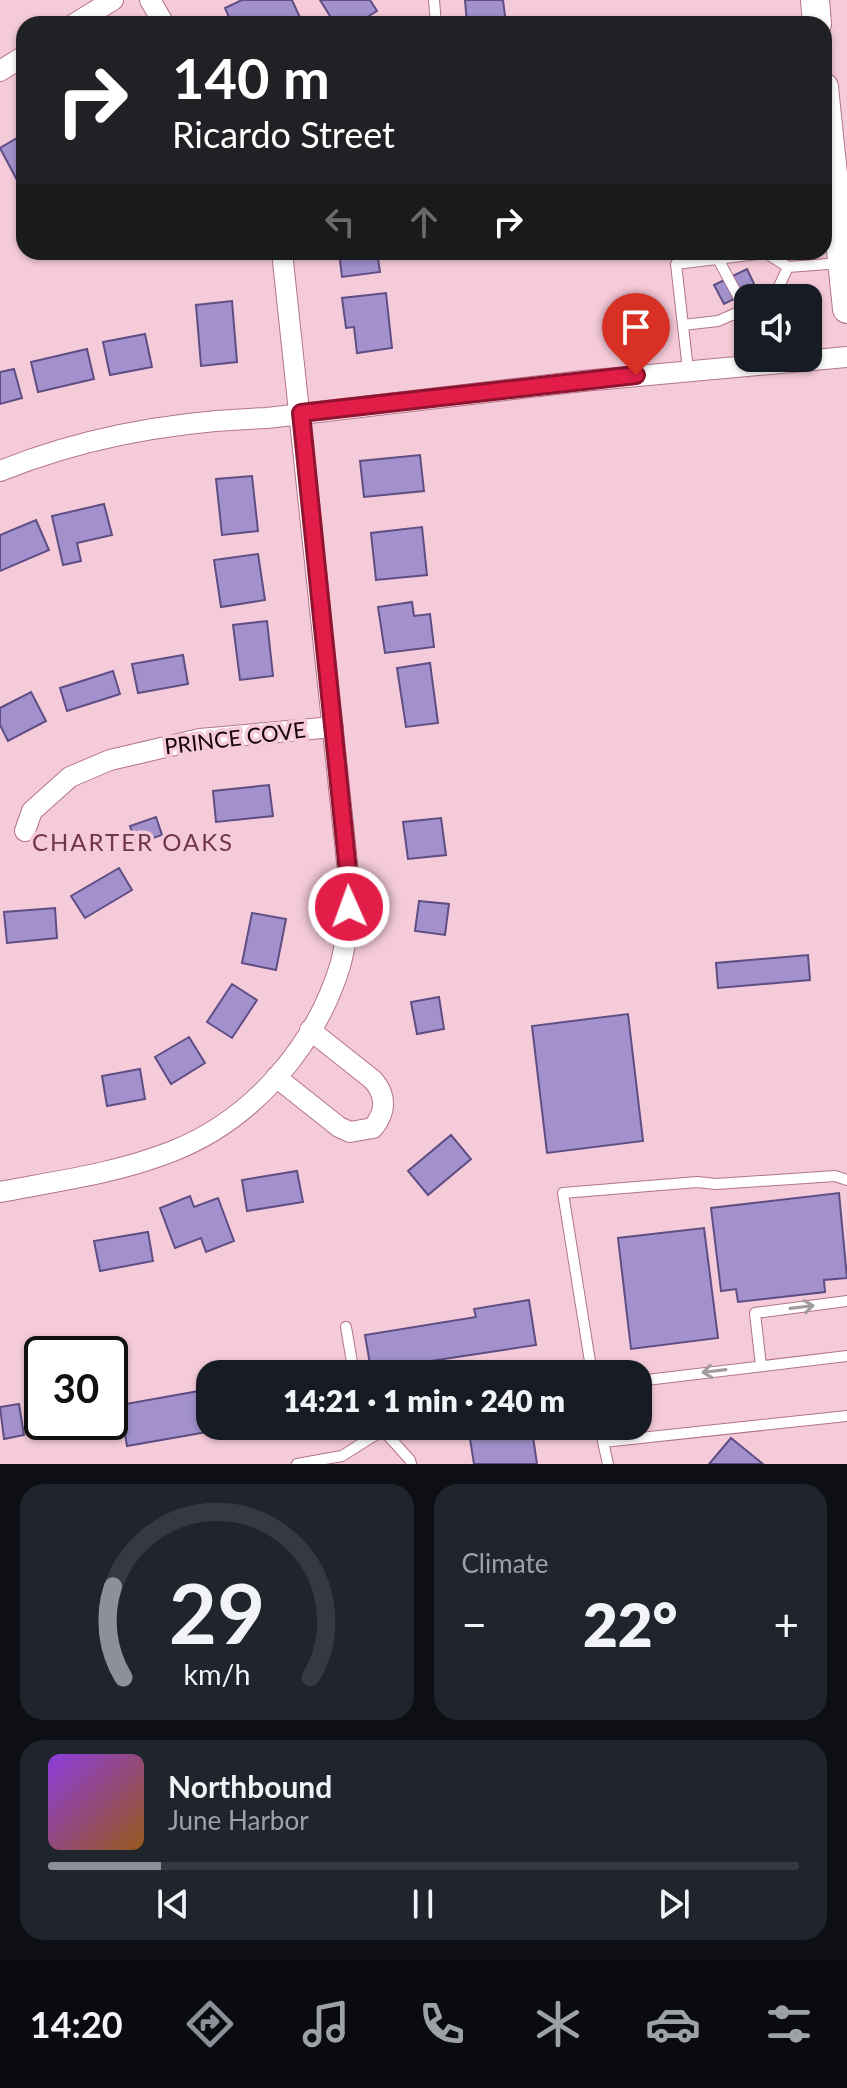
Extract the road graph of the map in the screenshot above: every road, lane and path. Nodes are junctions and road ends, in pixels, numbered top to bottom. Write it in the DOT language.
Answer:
graph roads {
  1 [pos="113,0"];
  2 [pos="87,16"];
  3 [pos="832,165"];
  4 [pos="283,260"];
  5 [pos="710,260"];
  6 [pos="719,260"];
  7 [pos="778,260"];
  8 [pos="842,263"];
  9 [pos="788,267"];
  10 [pos="780,284"];
  11 [pos="734,287"];
  12 [pos="847,309"];
  13 [pos="734,314"];
  14 [pos="683,325"];
  15 [pos="847,357"];
  16 [pos="688,370"];
  17 [pos="301,413"];
  18 [pos="0,471"];
  19 [pos="333,727"];
  20 [pos="25,831"];
  21 [pos="310,1030"];
  22 [pos="276,1077"];
  23 [pos="847,1180"];
  24 [pos="0,1192"];
  25 [pos="847,1301"];
  26 [pos="346,1327"];
  27 [pos="847,1356"];
  28 [pos="352,1360"];
  29 [pos="590,1360"];
  30 [pos="761,1366"];
  31 [pos="652,1379"];
  32 [pos="847,1416"];
  33 [pos="365,1440"];
  34 [pos="394,1440"];
  35 [pos="603,1442"];
  36 [pos="297,1464"];
  37 [pos="411,1464"];
  38 [pos="608,1464"];
  1 -- 2 [label="street"];
  3 -- 8 [label="main road"];
  4 -- 17 [label="street"];
  5 -- 14 [label="lane"];
  6 -- 11 [label="lane"];
  7 -- 9 [label="lane"];
  8 -- 9 [label="lane"];
  8 -- 12 [label="main road"];
  9 -- 10 [label="lane"];
  13 -- 14 [label="lane"];
  14 -- 16 [label="lane"];
  15 -- 16 [label="street"];
  16 -- 17 [label="street"];
  17 -- 18 [label="street"];
  17 -- 19 [label="street"];
  19 -- 20 [label="street, PRINCE COVE"];
  19 -- 21 [label="street"];
  21 -- 22 [label="street"];
  21 -- 22 [label="street"];
  22 -- 24 [label="street"];
  23 -- 29 [label="lane"];
  30 -- 25 [label="lane, one-way"];
  26 -- 28 [label="lane"];
  27 -- 30 [label="lane"];
  30 -- 31 [label="lane, one-way"];
  32 -- 35 [label="lane"];
  33 -- 36 [label="lane"];
  34 -- 37 [label="lane"];
  35 -- 38 [label="lane"];
}
